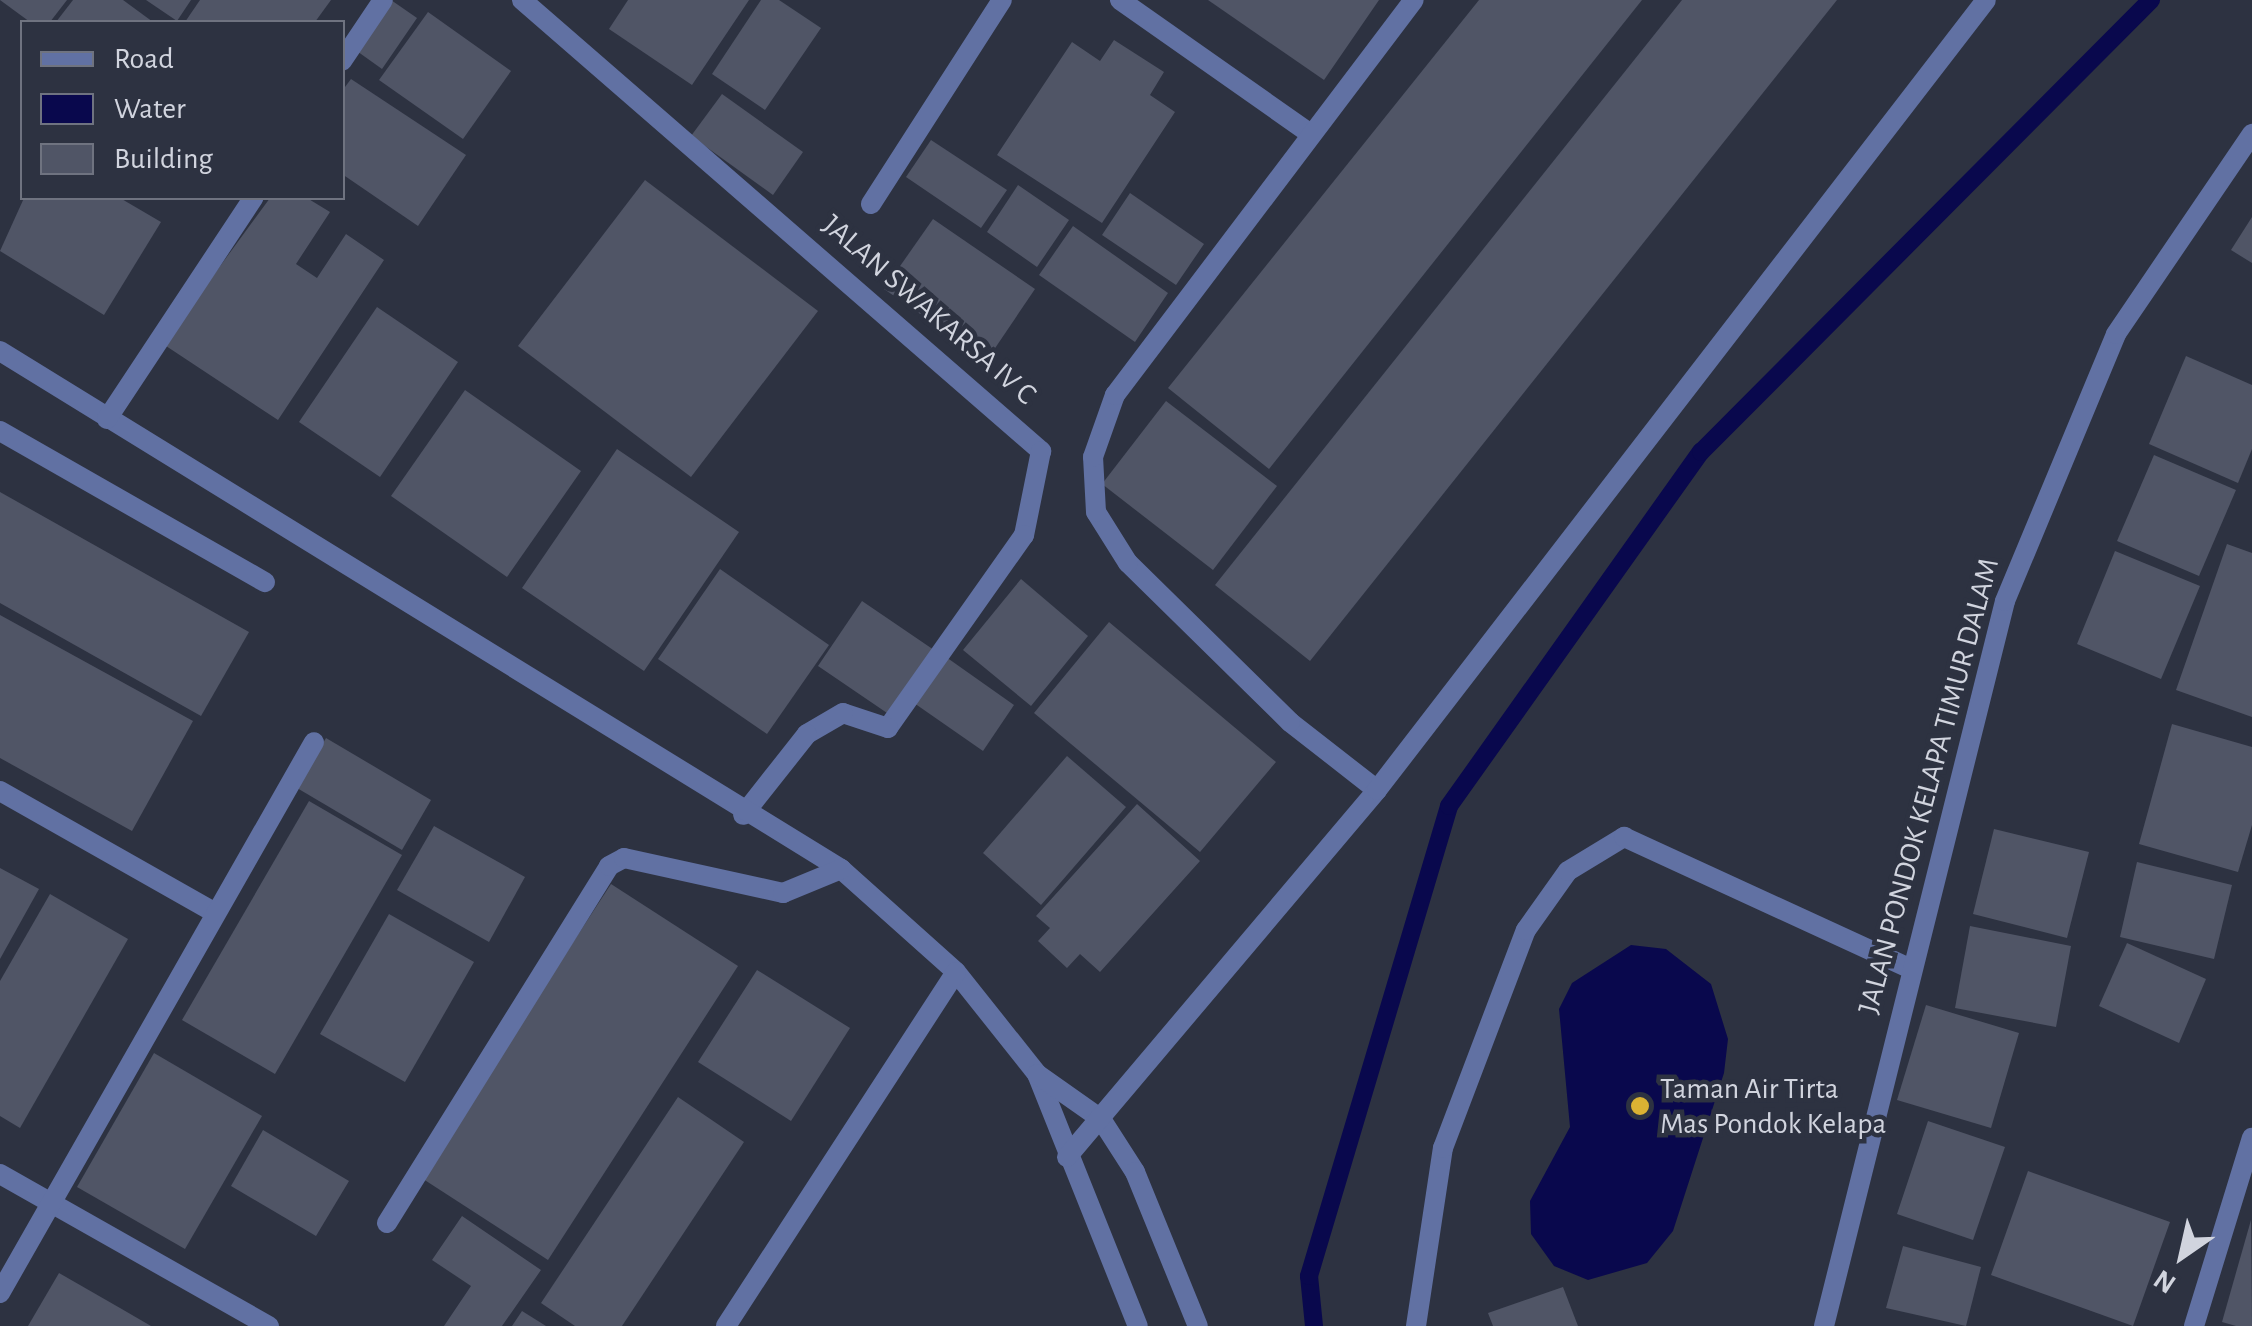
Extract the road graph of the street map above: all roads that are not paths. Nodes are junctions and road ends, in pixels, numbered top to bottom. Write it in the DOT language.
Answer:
graph roads {
  1 [pos="383,0"];
  2 [pos="522,0"];
  3 [pos="1002,0"];
  4 [pos="1120,0"];
  5 [pos="1414,0"];
  6 [pos="1986,0"];
  7 [pos="345,57"];
  8 [pos="1308,132"];
  9 [pos="2252,134"];
  10 [pos="252,200"];
  11 [pos="871,204"];
  12 [pos="0,351"];
  13 [pos="107,419"];
  14 [pos="0,431"];
  15 [pos="265,582"];
  16 [pos="314,742"];
  17 [pos="1377,790"];
  18 [pos="0,791"];
  19 [pos="743,815"];
  20 [pos="841,869"];
  21 [pos="210,910"];
  22 [pos="1907,968"];
  23 [pos="956,972"];
  24 [pos="1037,1074"];
  25 [pos="1101,1119"];
  26 [pos="2251,1144"];
  27 [pos="1068,1158"];
  28 [pos="0,1174"];
  29 [pos="54,1203"];
  30 [pos="386,1223"];
  31 [pos="0,1293"];
  32 [pos="269,1326"];
  33 [pos="726,1326"];
  34 [pos="1138,1326"];
  35 [pos="1198,1326"];
  36 [pos="1416,1326"];
  37 [pos="1824,1326"];
  38 [pos="2194,1326"];
  1 -- 7 [label="street"];
  2 -- 19 [label="street, JALAN SWAKARSA IV C"];
  3 -- 11 [label="street"];
  4 -- 8 [label="street"];
  5 -- 8 [label="street"];
  6 -- 17 [label="street"];
  8 -- 17 [label="street"];
  9 -- 22 [label="street, JALAN PONDOK KELAPA TIMUR DALAM"];
  10 -- 13 [label="street"];
  12 -- 13 [label="street"];
  13 -- 19 [label="street"];
  14 -- 15 [label="street"];
  16 -- 21 [label="street"];
  17 -- 25 [label="street"];
  18 -- 21 [label="street"];
  19 -- 20 [label="street"];
  20 -- 23 [label="street"];
  20 -- 30 [label="street"];
  21 -- 29 [label="street"];
  22 -- 36 [label="street"];
  22 -- 37 [label="street, JALAN PONDOK KELAPA TIMUR DALAM"];
  23 -- 24 [label="street"];
  23 -- 33 [label="street"];
  24 -- 25 [label="street"];
  24 -- 27 [label="street"];
  25 -- 27 [label="street"];
  25 -- 35 [label="street"];
  26 -- 38 [label="street"];
  27 -- 34 [label="street"];
  28 -- 29 [label="street"];
  29 -- 31 [label="street"];
  29 -- 32 [label="street"];
}
